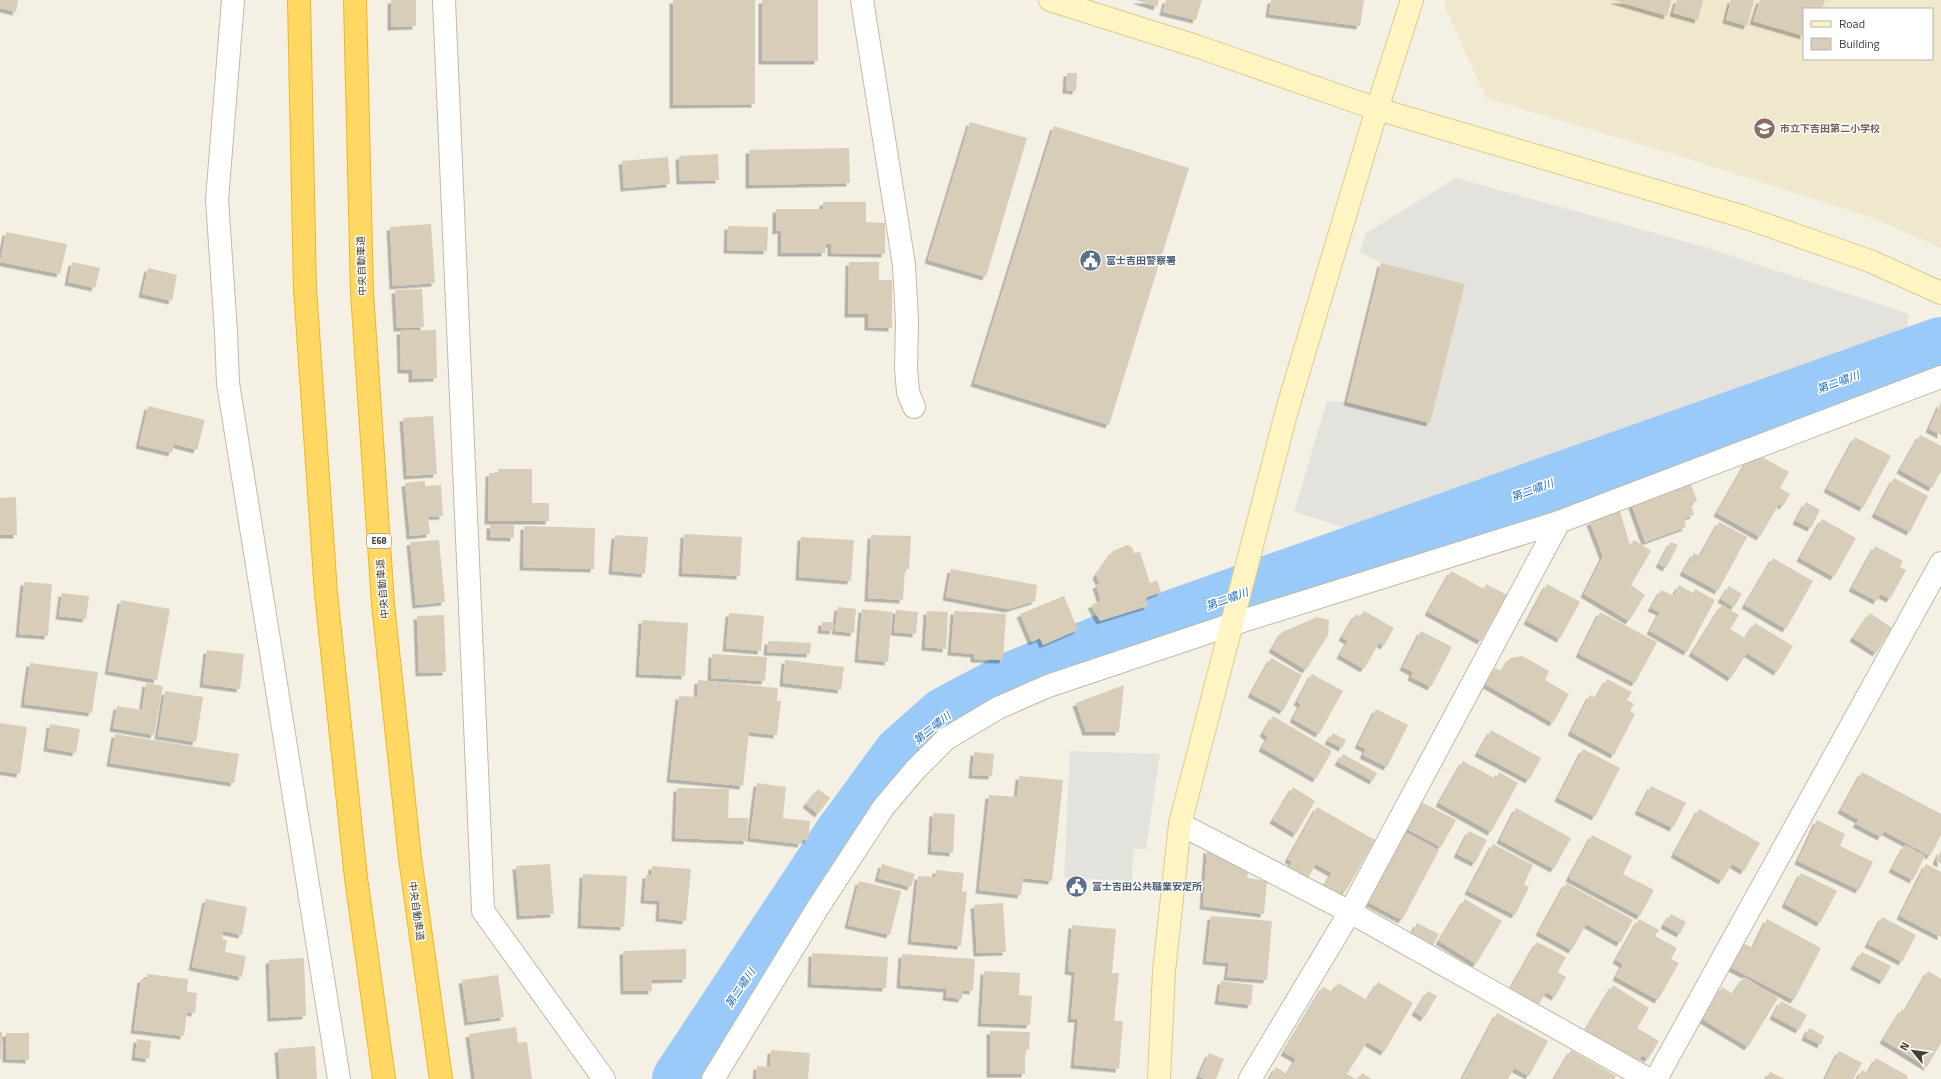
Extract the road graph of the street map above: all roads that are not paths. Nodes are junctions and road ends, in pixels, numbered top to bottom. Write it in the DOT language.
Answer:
graph roads {
  1 [pos="233,0"];
  2 [pos="299,0"];
  3 [pos="355,0"];
  4 [pos="444,0"];
  5 [pos="862,0"];
  6 [pos="1050,0"];
  7 [pos="1412,0"];
  8 [pos="1377,109"];
  9 [pos="1941,293"];
  10 [pos="1941,377"];
  11 [pos="914,407"];
  12 [pos="1559,522"];
  13 [pos="1941,563"];
  14 [pos="1235,614"];
  15 [pos="1180,824"];
  16 [pos="1350,912"];
  17 [pos="339,1079"];
  18 [pos="384,1079"];
  19 [pos="441,1079"];
  20 [pos="604,1079"];
  21 [pos="713,1079"];
  22 [pos="1159,1079"];
  23 [pos="1250,1079"];
  24 [pos="1648,1079"];
  25 [pos="1656,1079"];
  1 -- 17 [label="street"];
  2 -- 18 [label="highway"];
  3 -- 19 [label="highway, 中央自動車道 / E68"];
  4 -- 20 [label="street"];
  5 -- 11 [label="street"];
  6 -- 8 [label="street"];
  7 -- 8 [label="street"];
  8 -- 9 [label="street"];
  8 -- 14 [label="street"];
  10 -- 12 [label="street"];
  12 -- 14 [label="street"];
  12 -- 16 [label="street"];
  13 -- 25 [label="street"];
  14 -- 15 [label="street"];
  14 -- 21 [label="street"];
  15 -- 16 [label="street"];
  15 -- 22 [label="street"];
  16 -- 23 [label="street"];
  16 -- 24 [label="street"];
}
